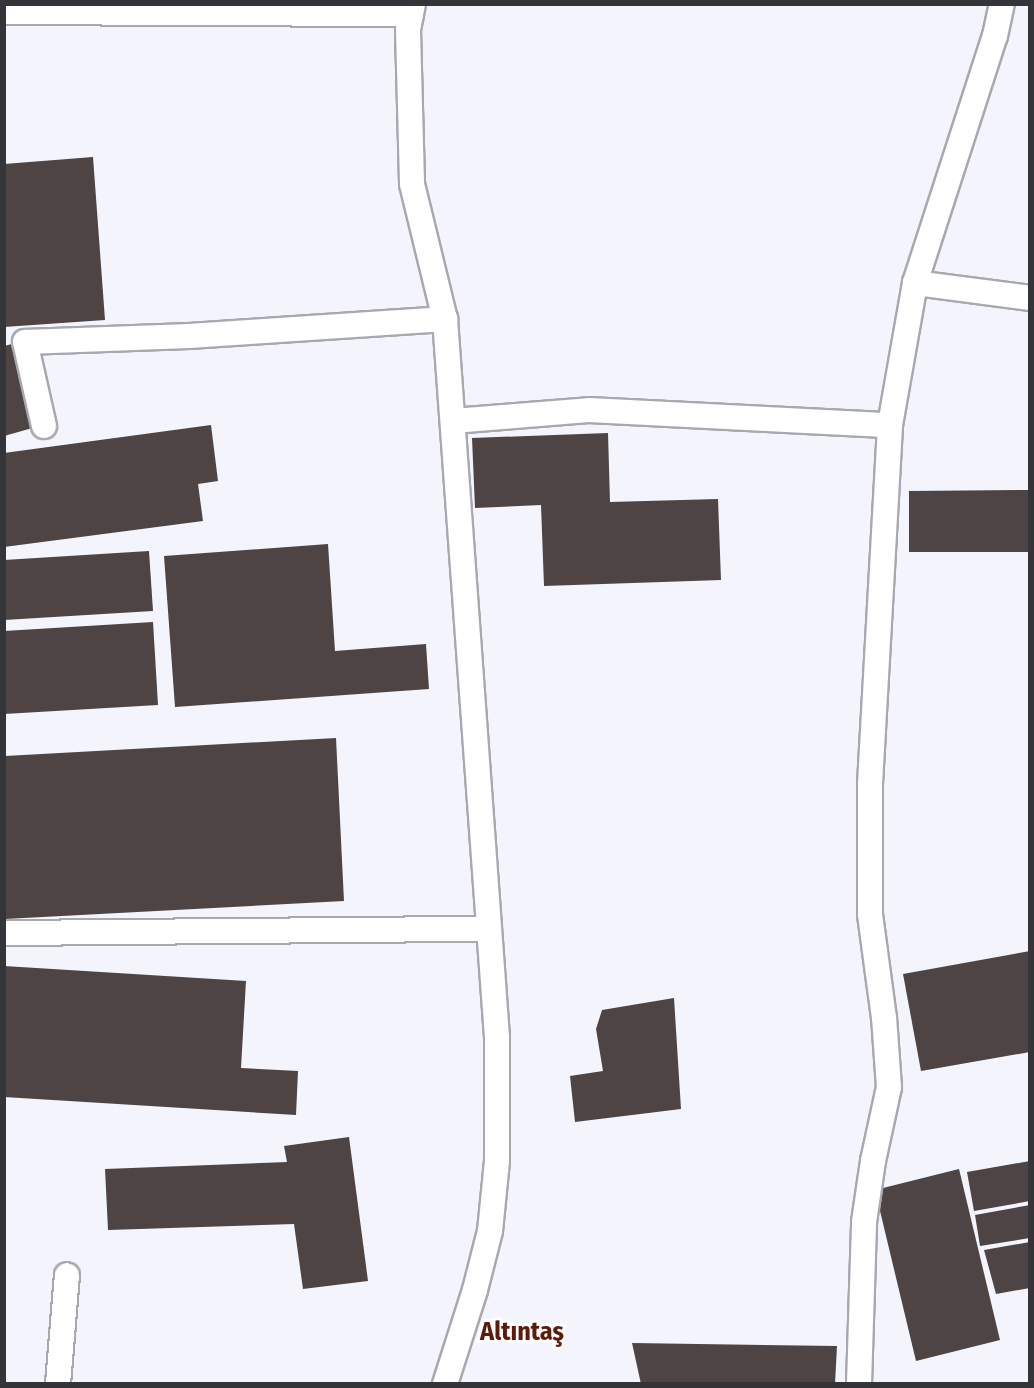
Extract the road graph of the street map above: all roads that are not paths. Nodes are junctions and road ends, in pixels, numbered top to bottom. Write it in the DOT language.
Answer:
graph roads {
  1 [pos="1002,4"];
  2 [pos="412,9"];
  3 [pos="4,12"];
  4 [pos="915,283"];
  5 [pos="1029,298"];
  6 [pos="445,319"];
  7 [pos="453,421"];
  8 [pos="890,425"];
  9 [pos="44,426"];
  10 [pos="488,929"];
  11 [pos="4,933"];
  12 [pos="67,1275"];
  13 [pos="58,1383"];
  14 [pos="445,1383"];
  15 [pos="859,1383"];
  1 -- 4 [label="street"];
  2 -- 3 [label="street"];
  2 -- 6 [label="street"];
  4 -- 5 [label="street"];
  4 -- 8 [label="street"];
  6 -- 7 [label="street"];
  6 -- 9 [label="street"];
  7 -- 8 [label="street"];
  7 -- 10 [label="street"];
  8 -- 15 [label="street"];
  10 -- 11 [label="street"];
  10 -- 14 [label="street"];
  12 -- 13 [label="street"];
}
